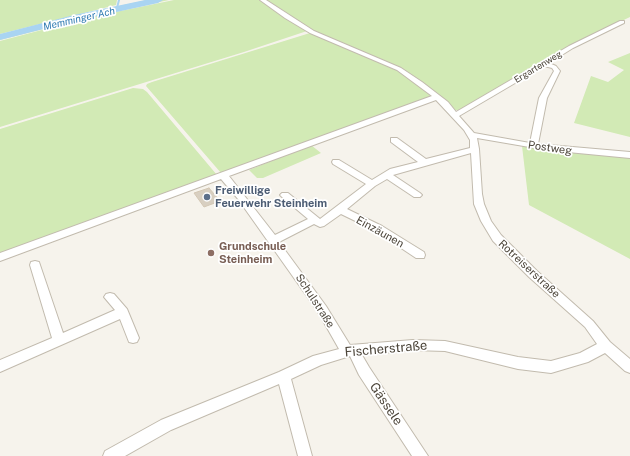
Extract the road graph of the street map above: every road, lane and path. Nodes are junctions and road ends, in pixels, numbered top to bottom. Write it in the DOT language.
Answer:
graph roads {
  1 [pos="263,0"];
  2 [pos="622,22"];
  3 [pos="543,63"];
  4 [pos="437,97"];
  5 [pos="455,114"];
  6 [pos="471,135"];
  7 [pos="394,140"];
  8 [pos="533,146"];
  9 [pos="475,149"];
  10 [pos="630,155"];
  11 [pos="336,162"];
  12 [pos="424,162"];
  13 [pos="387,175"];
  14 [pos="222,176"];
  15 [pos="372,184"];
  16 [pos="285,195"];
  17 [pos="417,195"];
  18 [pos="340,210"];
  19 [pos="315,220"];
  20 [pos="274,240"];
  21 [pos="420,255"];
  22 [pos="0,258"];
  23 [pos="35,265"];
  24 [pos="110,297"];
  25 [pos="123,312"];
  26 [pos="133,338"];
  27 [pos="59,340"];
  28 [pos="606,346"];
  29 [pos="350,350"];
  30 [pos="0,366"];
  31 [pos="630,367"];
  32 [pos="284,376"];
  33 [pos="110,456"];
  34 [pos="305,456"];
  35 [pos="421,456"];
  1 -- 4 [label="street, Rotreiserstraße"];
  2 -- 3 [label="street, Ergartenweg"];
  3 -- 5 [label="street, Ergartenweg"];
  3 -- 8 [label="street"];
  4 -- 5 [label="street, Rotreiserstraße"];
  4 -- 14 [label="street"];
  5 -- 6 [label="street, Rotreiserstraße"];
  6 -- 8 [label="street, Postweg"];
  6 -- 9 [label="street, Rotreiserstraße"];
  7 -- 12 [label="street"];
  8 -- 10 [label="street, Postweg"];
  9 -- 12 [label="street, Einzäunen"];
  9 -- 28 [label="street, Rotreiserstraße"];
  11 -- 15 [label="street"];
  12 -- 13 [label="street, Einzäunen"];
  13 -- 15 [label="street, Einzäunen"];
  13 -- 17 [label="street"];
  14 -- 20 [label="street, Schulstraße"];
  14 -- 22 [label="street"];
  15 -- 18 [label="street, Einzäunen"];
  16 -- 19 [label="street"];
  18 -- 19 [label="street, Einzäunen"];
  18 -- 21 [label="street, Einzäunen"];
  19 -- 20 [label="street, Einzäunen"];
  20 -- 29 [label="street, Schulstraße"];
  23 -- 27 [label="street"];
  24 -- 25 [label="street"];
  25 -- 26 [label="street"];
  25 -- 27 [label="street"];
  27 -- 30 [label="street"];
  28 -- 29 [label="street, Fischerstraße"];
  28 -- 31 [label="street, Rotreiserstraße"];
  29 -- 32 [label="street, Fischerstraße"];
  29 -- 35 [label="street, Gässele"];
  32 -- 33 [label="street, Fischerstraße"];
  32 -- 34 [label="street"];
}
